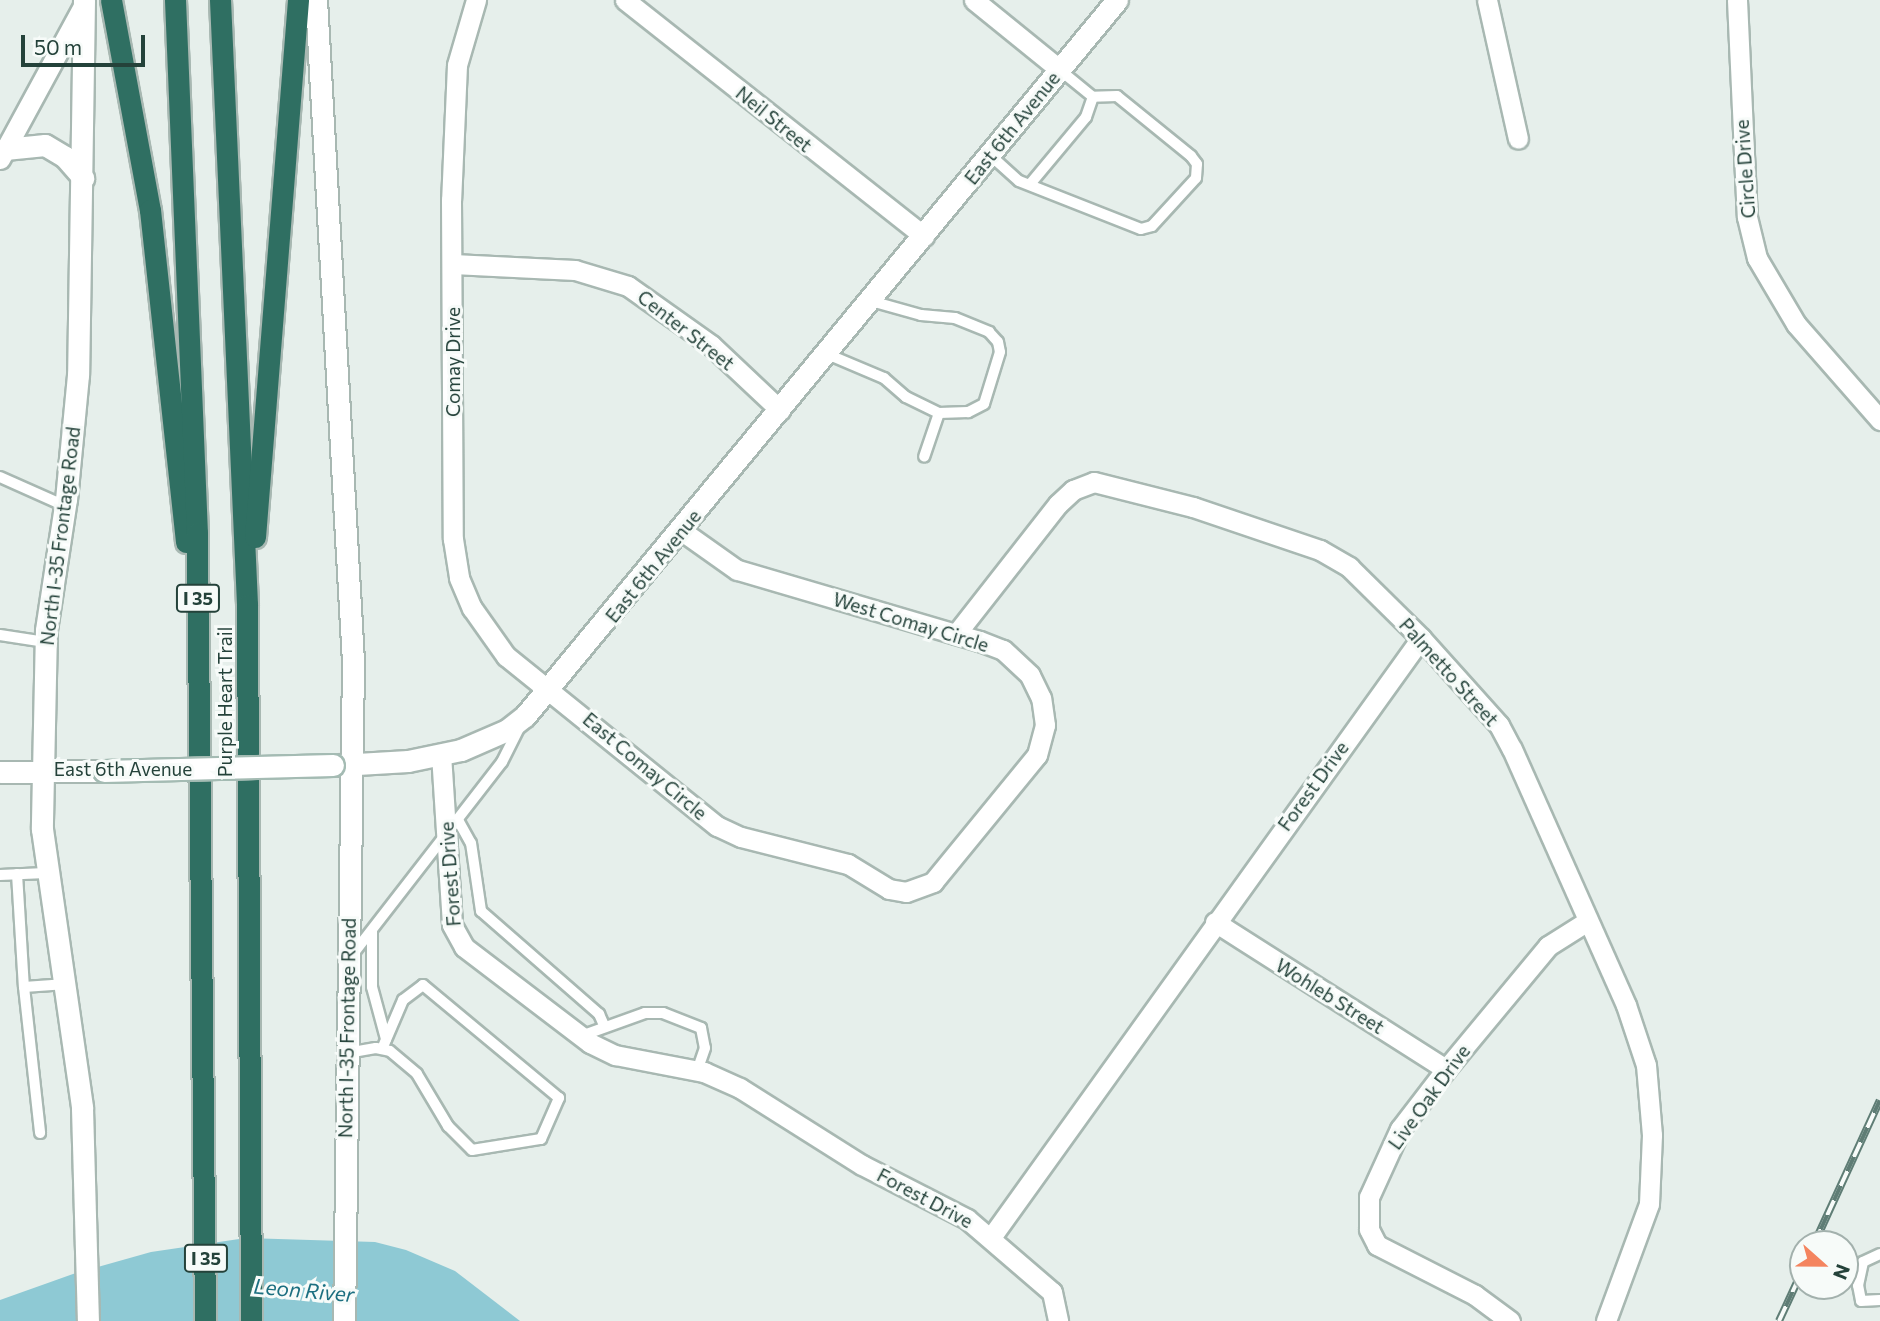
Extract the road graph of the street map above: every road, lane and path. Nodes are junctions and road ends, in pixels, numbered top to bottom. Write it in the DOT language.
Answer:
graph roads {
  1 [pos="111,0"];
  2 [pos="175,0"];
  3 [pos="220,0"];
  4 [pos="298,0"];
  5 [pos="316,0"];
  6 [pos="476,0"];
  7 [pos="625,0"];
  8 [pos="974,0"];
  9 [pos="1117,0"];
  10 [pos="1487,0"];
  11 [pos="1737,0"];
  12 [pos="84,2"];
  13 [pos="1060,70"];
  14 [pos="1093,97"];
  15 [pos="1518,139"];
  16 [pos="3,154"];
  17 [pos="990,155"];
  18 [pos="83,178"];
  19 [pos="1031,183"];
  20 [pos="924,236"];
  21 [pos="453,264"];
  22 [pos="871,301"];
  23 [pos="827,354"];
  24 [pos="780,410"];
  25 [pos="939,413"];
  26 [pos="1880,421"];
  27 [pos="924,457"];
  28 [pos="0,477"];
  29 [pos="65,507"];
  30 [pos="682,531"];
  31 [pos="247,605"];
  32 [pos="956,634"];
  33 [pos="0,635"];
  34 [pos="1421,638"];
  35 [pos="46,642"];
  36 [pos="198,666"];
  37 [pos="549,692"];
  38 [pos="525,716"];
  39 [pos="441,754"];
  40 [pos="343,765"];
  41 [pos="43,770"];
  42 [pos="0,772"];
  43 [pos="992,814"];
  44 [pos="452,827"];
  45 [pos="46,873"];
  46 [pos="17,874"];
  47 [pos="0,875"];
  48 [pos="1214,922"];
  49 [pos="1586,922"];
  50 [pos="372,930"];
  51 [pos="349,960"];
  52 [pos="63,984"];
  53 [pos="24,987"];
  54 [pos="604,1026"];
  55 [pos="581,1037"];
  56 [pos="384,1044"];
  57 [pos="346,1053"];
  58 [pos="1446,1069"];
  59 [pos="697,1071"];
  60 [pos="40,1133"];
  61 [pos="992,1236"];
  62 [pos="1880,1254"];
  63 [pos="1880,1300"];
  64 [pos="344,1312"];
  65 [pos="1500,1318"];
  66 [pos="88,1321"];
  67 [pos="205,1321"];
  68 [pos="251,1321"];
  69 [pos="1058,1321"];
  70 [pos="1606,1321"];
  1 -- 36 [label="highway"];
  2 -- 36 [label="highway, Purple Heart Trail / I 35"];
  3 -- 31 [label="highway, Purple Heart Trail / I 35"];
  4 -- 31 [label="highway"];
  5 -- 40 [label="main road, North I-35 Frontage Road"];
  6 -- 21 [label="street, Comay Drive"];
  7 -- 20 [label="street, Neil Street"];
  8 -- 13 [label="street"];
  9 -- 13 [label="main road, East 6th Avenue"];
  10 -- 15 [label="street"];
  11 -- 26 [label="street, Circle Drive"];
  12 -- 16 [label="street"];
  12 -- 18 [label="main road, North I-35 Frontage Road"];
  13 -- 14 [label="lane"];
  13 -- 17 [label="main road, East 6th Avenue"];
  14 -- 19 [label="lane"];
  14 -- 19 [label="lane"];
  16 -- 18 [label="main road"];
  17 -- 19 [label="lane"];
  17 -- 20 [label="main road, East 6th Avenue"];
  18 -- 29 [label="main road, North I-35 Frontage Road"];
  20 -- 22 [label="main road, East 6th Avenue"];
  21 -- 24 [label="street, Center Street"];
  21 -- 37 [label="street, Comay Drive"];
  22 -- 23 [label="main road, East 6th Avenue"];
  22 -- 25 [label="lane"];
  23 -- 24 [label="main road, East 6th Avenue"];
  23 -- 25 [label="lane"];
  24 -- 30 [label="main road, East 6th Avenue"];
  25 -- 27 [label="lane"];
  28 -- 29 [label="lane"];
  29 -- 35 [label="main road, North I-35 Frontage Road"];
  30 -- 32 [label="street, West Comay Circle"];
  30 -- 37 [label="main road, East 6th Avenue"];
  31 -- 68 [label="highway, Purple Heart Trail / I 35"];
  32 -- 34 [label="street, Palmetto Street"];
  32 -- 43 [label="street, West Comay Circle"];
  33 -- 35 [label="lane"];
  34 -- 48 [label="street, Forest Drive"];
  34 -- 49 [label="street, Palmetto Street"];
  35 -- 41 [label="main road, North I-35 Frontage Road"];
  36 -- 67 [label="highway, Purple Heart Trail / I 35"];
  37 -- 38 [label="main road, East 6th Avenue"];
  37 -- 43 [label="street, East Comay Circle"];
  38 -- 39 [label="main road, East 6th Avenue"];
  38 -- 44 [label="lane"];
  39 -- 40 [label="main road, East 6th Avenue"];
  39 -- 44 [label="street, Forest Drive"];
  40 -- 41 [label="main road, East 6th Avenue, bridge"];
  40 -- 51 [label="main road, North I-35 Frontage Road"];
  41 -- 42 [label="main road, East 6th Avenue"];
  41 -- 45 [label="main road, North I-35 Frontage Road"];
  44 -- 50 [label="lane"];
  44 -- 54 [label="lane"];
  44 -- 55 [label="street, Forest Drive"];
  45 -- 46 [label="lane"];
  45 -- 52 [label="main road, North I-35 Frontage Road"];
  46 -- 47 [label="lane"];
  46 -- 53 [label="lane"];
  48 -- 58 [label="street, Wohleb Street"];
  48 -- 61 [label="street, Forest Drive"];
  49 -- 58 [label="street, Live Oak Drive"];
  49 -- 70 [label="street, Palmetto Street"];
  50 -- 51 [label="lane"];
  50 -- 56 [label="lane"];
  51 -- 57 [label="main road, North I-35 Frontage Road"];
  52 -- 53 [label="lane"];
  52 -- 66 [label="main road, North I-35 Frontage Road"];
  53 -- 60 [label="lane"];
  54 -- 55 [label="lane"];
  54 -- 59 [label="lane"];
  55 -- 59 [label="street, Forest Drive"];
  56 -- 56 [label="lane"];
  56 -- 57 [label="lane"];
  57 -- 64 [label="main road, North I-35 Frontage Road"];
  58 -- 65 [label="street, Live Oak Drive"];
  59 -- 61 [label="street, Forest Drive"];
  61 -- 69 [label="street"];
  62 -- 63 [label="lane"];
}
